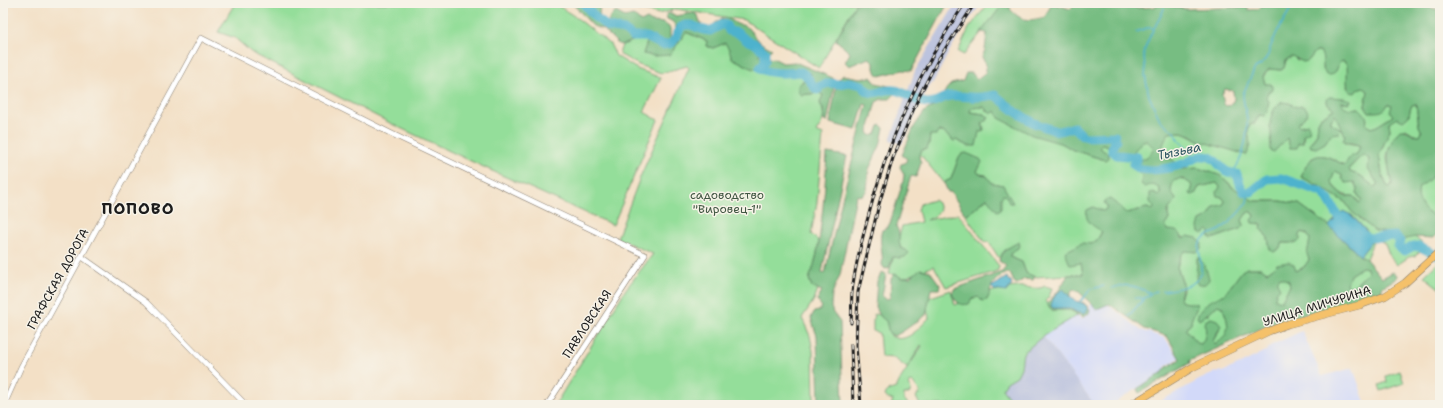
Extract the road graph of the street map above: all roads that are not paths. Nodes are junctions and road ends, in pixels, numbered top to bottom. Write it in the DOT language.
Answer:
graph roads {
  1 [pos="201,38"];
  2 [pos="1440,252"];
  3 [pos="82,256"];
  4 [pos="4,405"];
  5 [pos="246,405"];
  6 [pos="547,405"];
  7 [pos="1131,405"];
  1 -- 3 [label="street, ГРАФСКАЯ ДОРОГА"];
  1 -- 6 [label="street, ПАВЛОВСКАЯ"];
  2 -- 7 [label="main road, УЛИЦА МИЧУРИНА"];
  3 -- 4 [label="street, ГРАФСКАЯ ДОРОГА"];
  3 -- 5 [label="street"];
}
